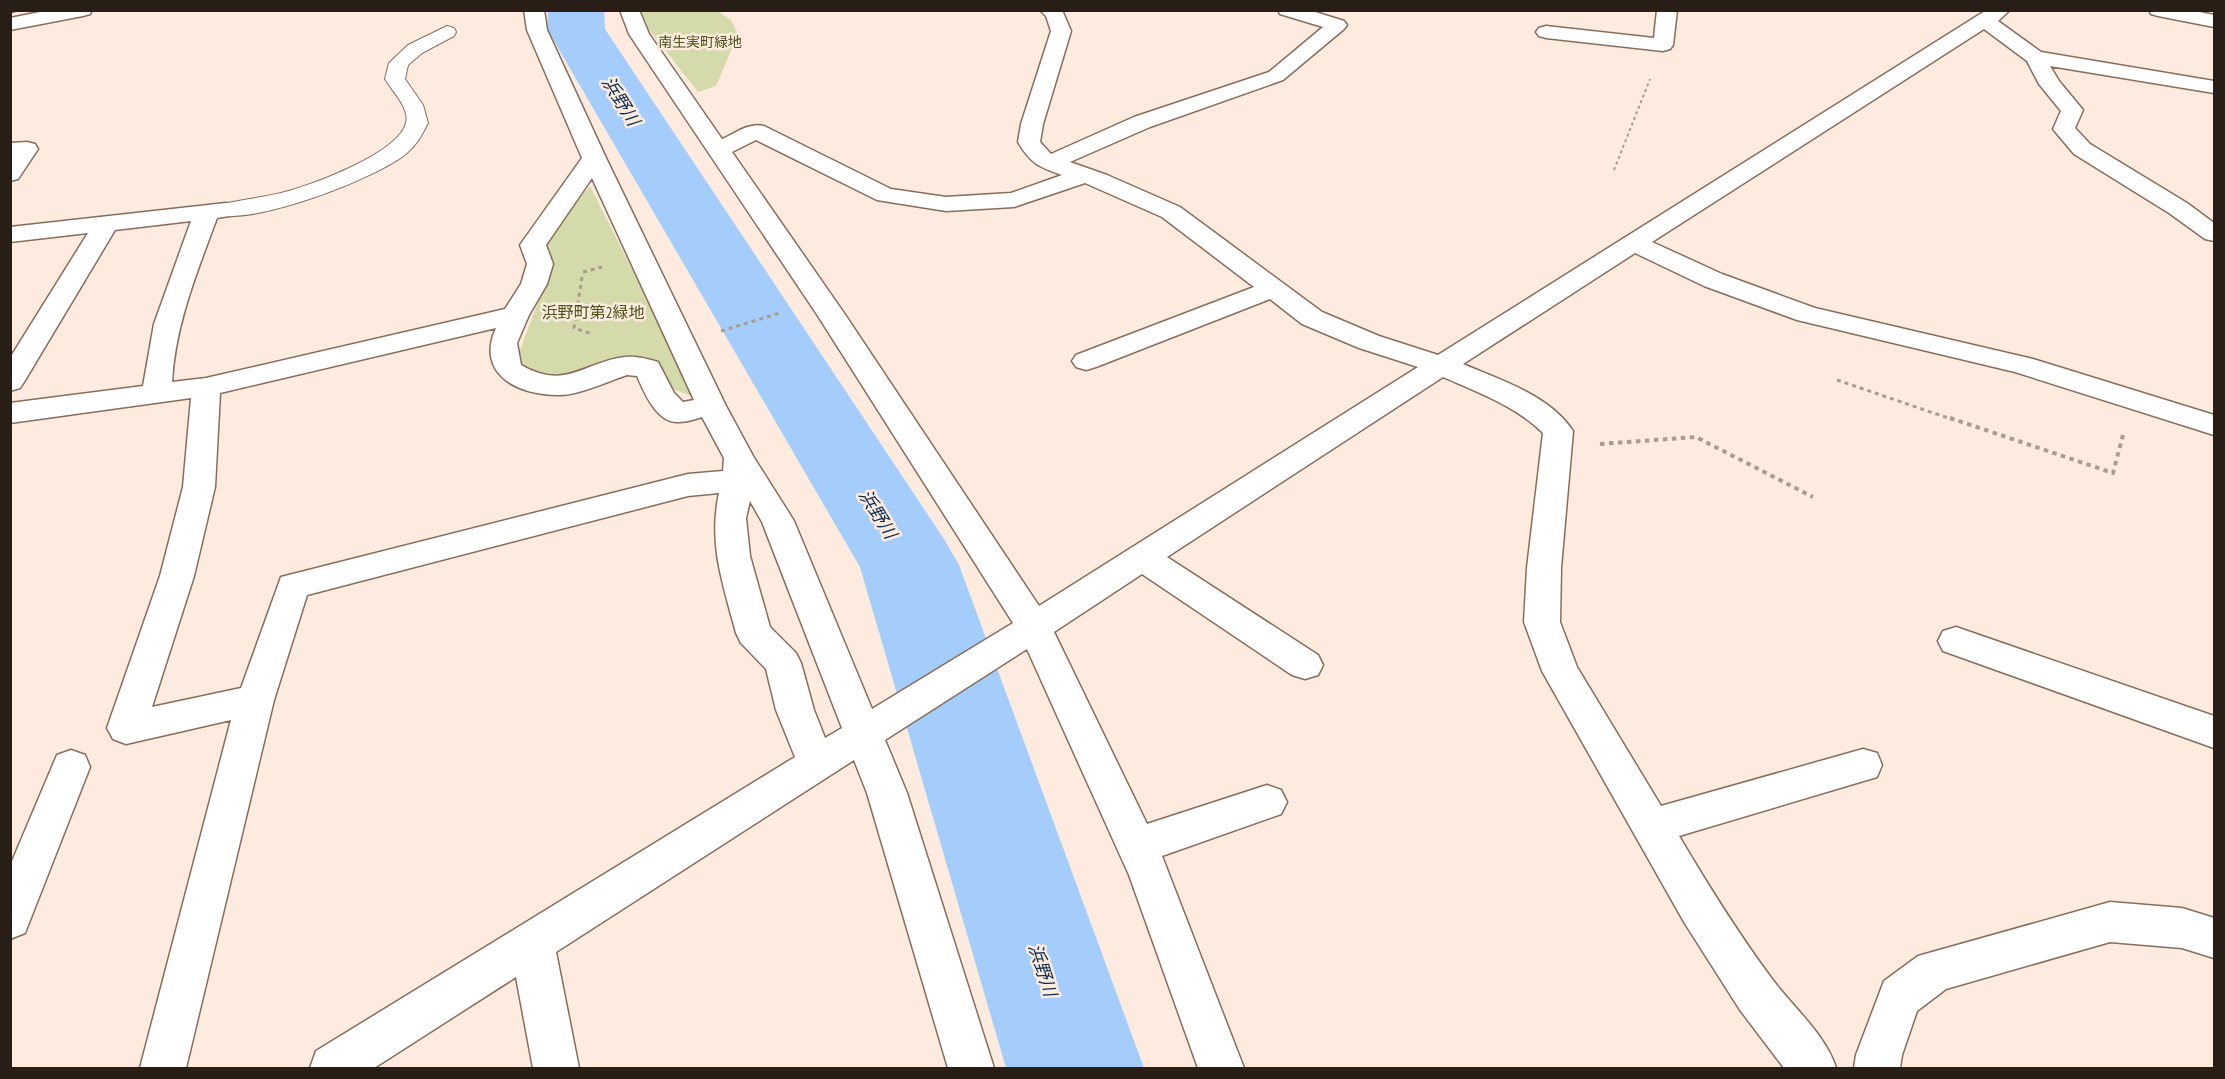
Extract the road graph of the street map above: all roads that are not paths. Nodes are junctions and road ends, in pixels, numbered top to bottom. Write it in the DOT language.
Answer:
graph roads {
  1 [pos="83,10"];
  2 [pos="534,10"];
  3 [pos="630,10"];
  4 [pos="1049,10"];
  5 [pos="1287,10"];
  6 [pos="1666,10"];
  7 [pos="2158,10"];
  8 [pos="1992,15"];
  9 [pos="2214,21"];
  10 [pos="10,24"];
  11 [pos="447,32"];
  12 [pos="1546,32"];
  13 [pos="2035,57"];
  14 [pos="2214,87"];
  15 [pos="10,150"];
  16 [pos="717,151"];
  17 [pos="594,158"];
  18 [pos="1049,163"];
  19 [pos="10,174"];
  20 [pos="1086,175"];
  21 [pos="217,211"];
  22 [pos="106,224"];
  23 [pos="2214,234"];
  24 [pos="10,235"];
  25 [pos="1635,244"];
  26 [pos="1273,289"];
  27 [pos="515,315"];
  28 [pos="1086,361"];
  29 [pos="1441,365"];
  30 [pos="10,382"];
  31 [pos="206,387"];
  32 [pos="157,393"];
  33 [pos="711,406"];
  34 [pos="10,413"];
  35 [pos="2214,425"];
  36 [pos="739,469"];
  37 [pos="1142,557"];
  38 [pos="1034,627"];
  39 [pos="1956,641"];
  40 [pos="1305,665"];
  41 [pos="255,700"];
  42 [pos="2214,732"];
  43 [pos="862,736"];
  44 [pos="816,762"];
  45 [pos="1863,765"];
  46 [pos="70,766"];
  47 [pos="1267,802"];
  48 [pos="1653,826"];
  49 [pos="1137,846"];
  50 [pos="10,919"];
  51 [pos="2214,938"];
  52 [pos="532,943"];
  53 [pos="163,1068"];
  54 [pos="333,1068"];
  55 [pos="556,1068"];
  56 [pos="971,1068"];
  57 [pos="1221,1068"];
  58 [pos="1813,1068"];
  59 [pos="1877,1068"];
  1 -- 10 [label="street"];
  2 -- 17 [label="street"];
  3 -- 16 [label="street"];
  4 -- 18 [label="street"];
  5 -- 18 [label="street"];
  6 -- 12 [label="street"];
  7 -- 9 [label="street"];
  8 -- 13 [label="street"];
  8 -- 25 [label="street"];
  11 -- 21 [label="lane"];
  13 -- 14 [label="street"];
  13 -- 23 [label="street"];
  15 -- 19 [label="street"];
  16 -- 20 [label="street"];
  16 -- 38 [label="street"];
  17 -- 27 [label="street"];
  17 -- 33 [label="street"];
  18 -- 20 [label="street"];
  20 -- 26 [label="street"];
  21 -- 22 [label="street"];
  21 -- 32 [label="street"];
  22 -- 24 [label="street"];
  22 -- 30 [label="street"];
  25 -- 29 [label="street"];
  25 -- 35 [label="street"];
  26 -- 28 [label="street"];
  26 -- 29 [label="street"];
  27 -- 31 [label="street"];
  27 -- 33 [label="street"];
  29 -- 37 [label="street"];
  29 -- 48 [label="street"];
  31 -- 32 [label="street"];
  31 -- 41 [label="street"];
  32 -- 34 [label="street"];
  33 -- 36 [label="street"];
  36 -- 41 [label="street"];
  36 -- 43 [label="street"];
  36 -- 44 [label="street"];
  37 -- 38 [label="street"];
  37 -- 40 [label="street"];
  38 -- 43 [label="street"];
  38 -- 49 [label="street"];
  39 -- 42 [label="street"];
  41 -- 53 [label="street"];
  43 -- 44 [label="street"];
  43 -- 56 [label="street"];
  44 -- 52 [label="street"];
  45 -- 48 [label="street"];
  46 -- 50 [label="street"];
  47 -- 49 [label="street"];
  48 -- 58 [label="street"];
  49 -- 57 [label="street"];
  51 -- 59 [label="street"];
  52 -- 54 [label="street"];
  52 -- 55 [label="street"];
}
